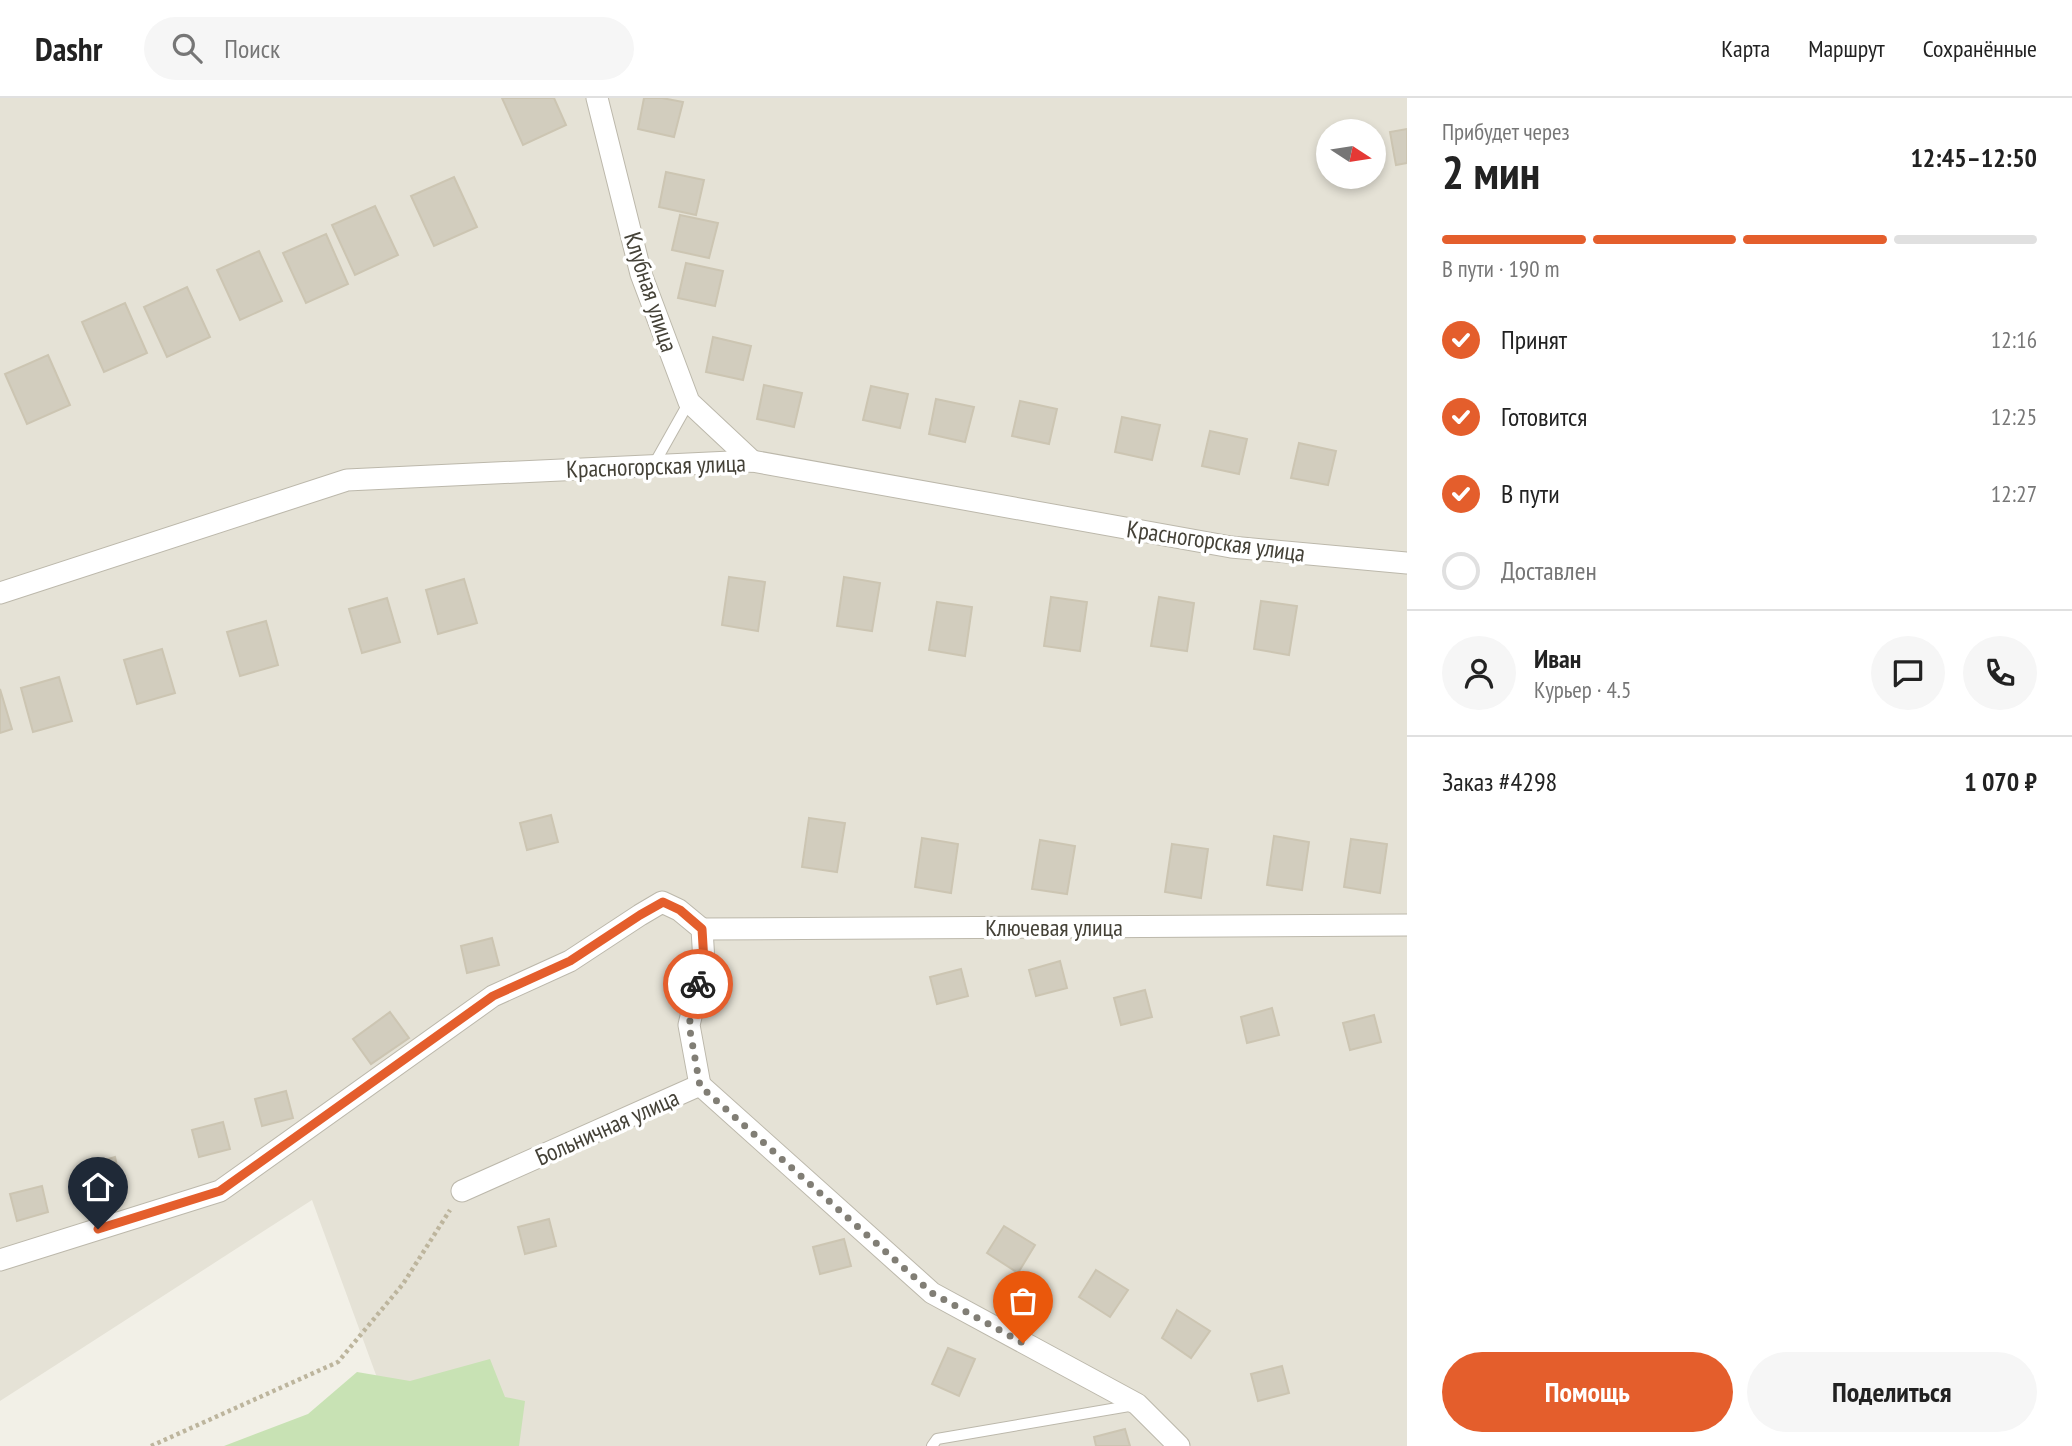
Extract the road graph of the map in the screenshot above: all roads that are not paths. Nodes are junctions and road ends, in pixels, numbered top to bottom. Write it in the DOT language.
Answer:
graph roads {
  1 [pos="597,98"];
  2 [pos="689,402"];
  3 [pos="752,461"];
  4 [pos="653,466"];
  5 [pos="1407,563"];
  6 [pos="0,593"];
  7 [pos="1407,925"];
  8 [pos="702,929"];
  9 [pos="700,1086"];
  10 [pos="462,1191"];
  11 [pos="0,1260"];
  12 [pos="1137,1405"];
  13 [pos="932,1446"];
  14 [pos="1179,1446"];
  1 -- 2 [label="street, Клубная улица"];
  2 -- 3 [label="street, Клубная улица"];
  2 -- 4 [label="lane"];
  3 -- 4 [label="street, Красногорская улица"];
  3 -- 5 [label="street, Красногорская улица"];
  4 -- 6 [label="street, Красногорская улица"];
  7 -- 8 [label="street, Ключевая улица"];
  8 -- 9 [label="street"];
  8 -- 11 [label="street"];
  9 -- 10 [label="street, Больничная улица"];
  9 -- 12 [label="street, Больничная улица"];
  12 -- 13 [label="lane"];
  12 -- 14 [label="street, Больничная улица"];
}
